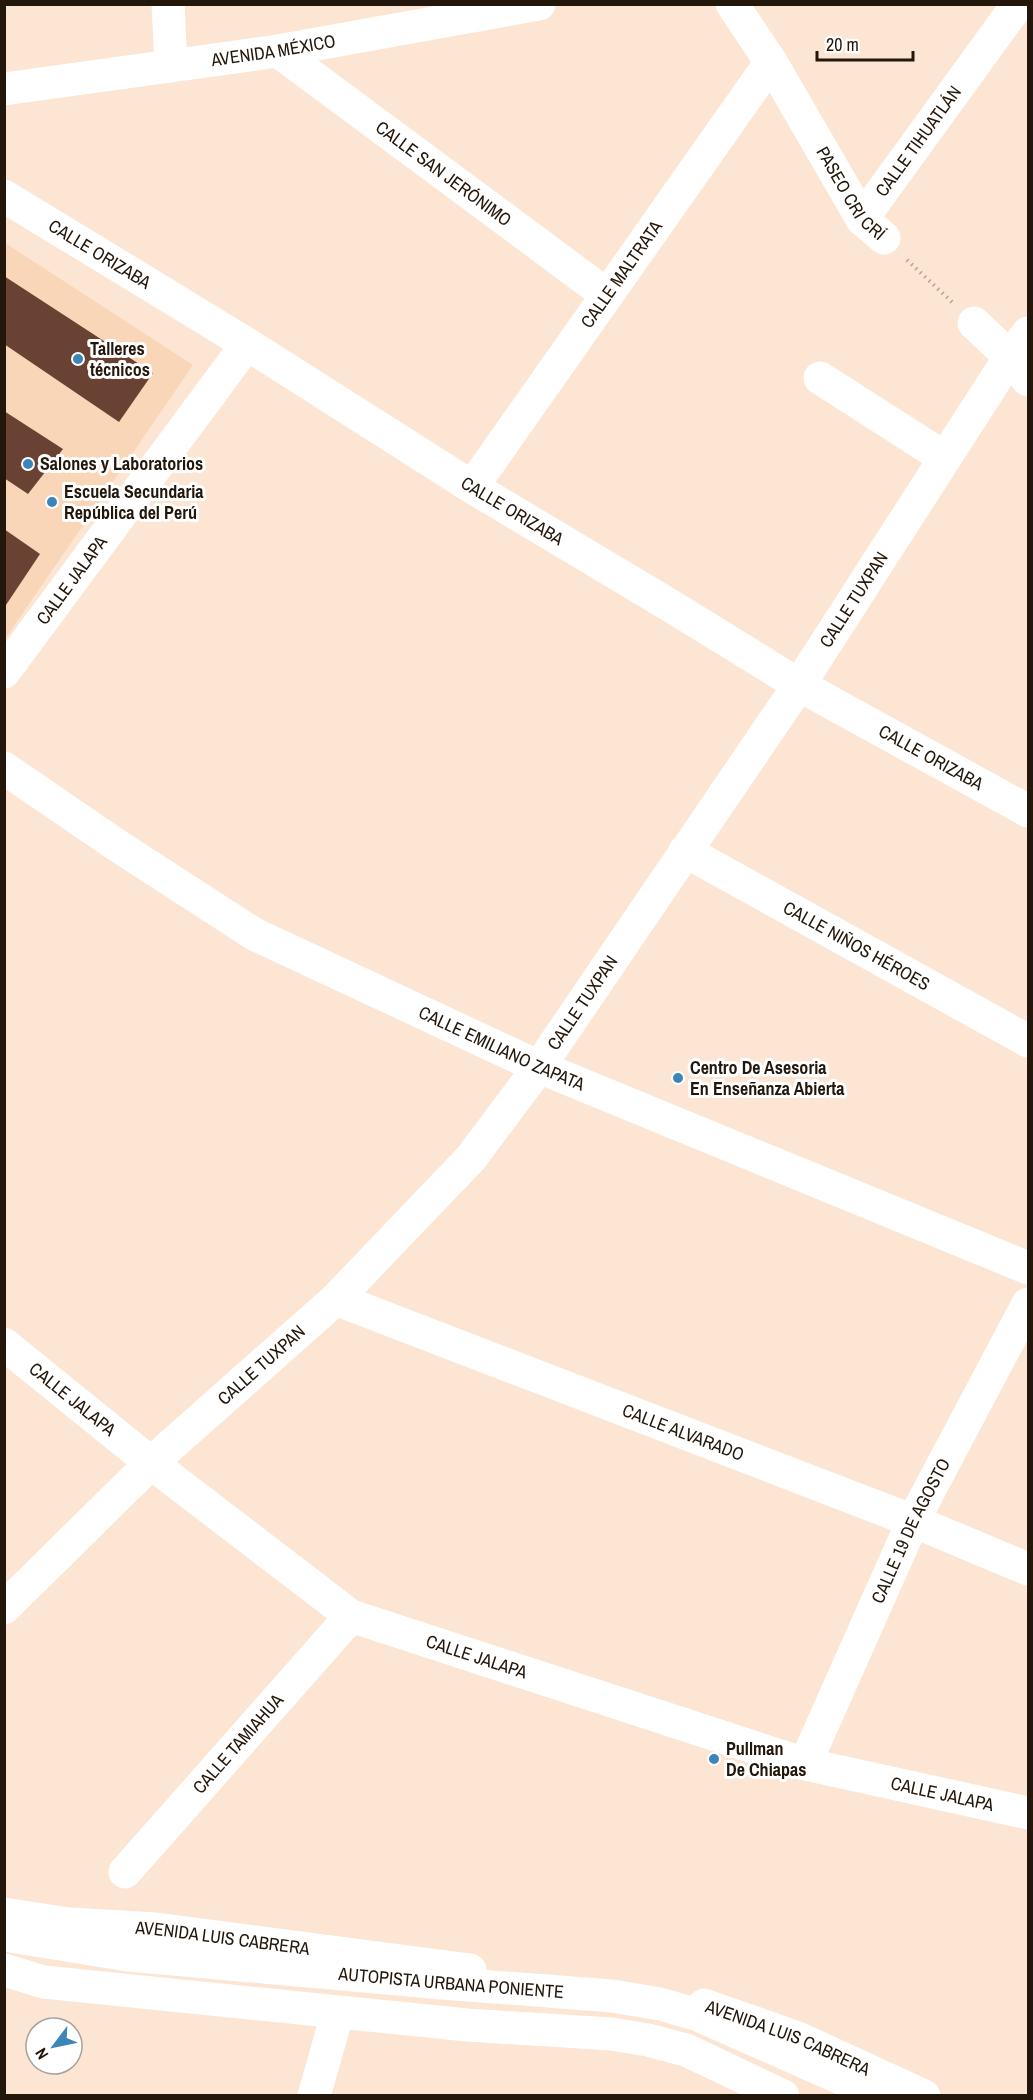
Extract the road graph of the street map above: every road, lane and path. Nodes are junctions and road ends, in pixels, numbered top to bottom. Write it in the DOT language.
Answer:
graph roads {
  1 [pos="168,4"];
  2 [pos="539,4"];
  3 [pos="732,4"];
  4 [pos="1018,4"];
  5 [pos="278,51"];
  6 [pos="771,62"];
  7 [pos="171,66"];
  8 [pos="4,89"];
  9 [pos="4,196"];
  10 [pos="873,229"];
  11 [pos="608,295"];
  12 [pos="974,323"];
  13 [pos="247,344"];
  14 [pos="1022,357"];
  15 [pos="820,378"];
  16 [pos="945,459"];
  17 [pos="472,487"];
  18 [pos="4,672"];
  19 [pos="799,685"];
  20 [pos="4,768"];
  21 [pos="1029,811"];
  22 [pos="685,851"];
  23 [pos="1029,1041"];
  24 [pos="538,1067"];
  25 [pos="1029,1268"];
  26 [pos="336,1299"];
  27 [pos="1029,1304"];
  28 [pos="4,1344"];
  29 [pos="151,1463"];
  30 [pos="913,1521"];
  31 [pos="1029,1569"];
  32 [pos="4,1608"];
  33 [pos="351,1616"];
  34 [pos="805,1764"];
  35 [pos="1029,1813"];
  36 [pos="124,1872"];
  37 [pos="4,1914"];
  38 [pos="4,1935"];
  39 [pos="4,1970"];
  40 [pos="4,1981"];
  41 [pos="335,2022"];
  42 [pos="314,2096"];
  43 [pos="783,2096"];
  44 [pos="881,2096"];
  45 [pos="924,2096"];
  1 -- 7 [label="main road"];
  2 -- 5 [label="main road, AVENIDA MÉXICO"];
  3 -- 6 [label="main road, PASEO CRI CRÍ"];
  4 -- 10 [label="main road, CALLE TIHUATLÁN"];
  5 -- 7 [label="main road, AVENIDA MÉXICO"];
  5 -- 11 [label="main road, CALLE SAN JERÓNIMO"];
  6 -- 10 [label="main road, PASEO CRI CRÍ"];
  6 -- 11 [label="main road, CALLE MALTRATA"];
  7 -- 8 [label="main road, AVENIDA MÉXICO"];
  9 -- 13 [label="main road, CALLE ORIZABA"];
  10 -- 12 [label="path, PASEO CRI CRÍ"];
  11 -- 17 [label="main road, CALLE MALTRATA"];
  12 -- 14 [label="main road"];
  13 -- 17 [label="main road, CALLE ORIZABA"];
  13 -- 18 [label="main road, CALLE JALAPA"];
  14 -- 16 [label="main road, CALLE TUXPAN"];
  15 -- 16 [label="main road"];
  16 -- 19 [label="main road, CALLE TUXPAN"];
  17 -- 19 [label="main road, CALLE ORIZABA"];
  19 -- 21 [label="main road, CALLE ORIZABA"];
  19 -- 22 [label="main road, CALLE TUXPAN"];
  20 -- 24 [label="main road, CALLE EMILIANO ZAPATA"];
  22 -- 23 [label="main road, CALLE NIÑOS HÉROES"];
  22 -- 24 [label="main road, CALLE TUXPAN"];
  24 -- 25 [label="main road, CALLE EMILIANO ZAPATA"];
  24 -- 26 [label="main road, CALLE TUXPAN"];
  26 -- 29 [label="main road, CALLE TUXPAN"];
  26 -- 30 [label="main road, CALLE ALVARADO"];
  27 -- 30 [label="main road, CALLE 19 DE AGOSTO"];
  28 -- 29 [label="main road, CALLE JALAPA"];
  29 -- 32 [label="main road, CALLE TUXPAN"];
  29 -- 33 [label="main road, CALLE JALAPA"];
  30 -- 31 [label="main road, CALLE ALVARADO"];
  30 -- 34 [label="main road, CALLE 19 DE AGOSTO"];
  33 -- 34 [label="main road, CALLE JALAPA"];
  33 -- 36 [label="main road, CALLE TAMIAHUA"];
  34 -- 35 [label="main road, CALLE JALAPA"];
  37 -- 45 [label="main road, AVENIDA LUIS CABRERA"];
  38 -- 44 [label="main road, AUTOPISTA URBANA PONIENTE"];
  39 -- 43 [label="main road"];
  40 -- 41 [label="main road"];
  41 -- 42 [label="main road"];
  41 -- 43 [label="main road"];
}
